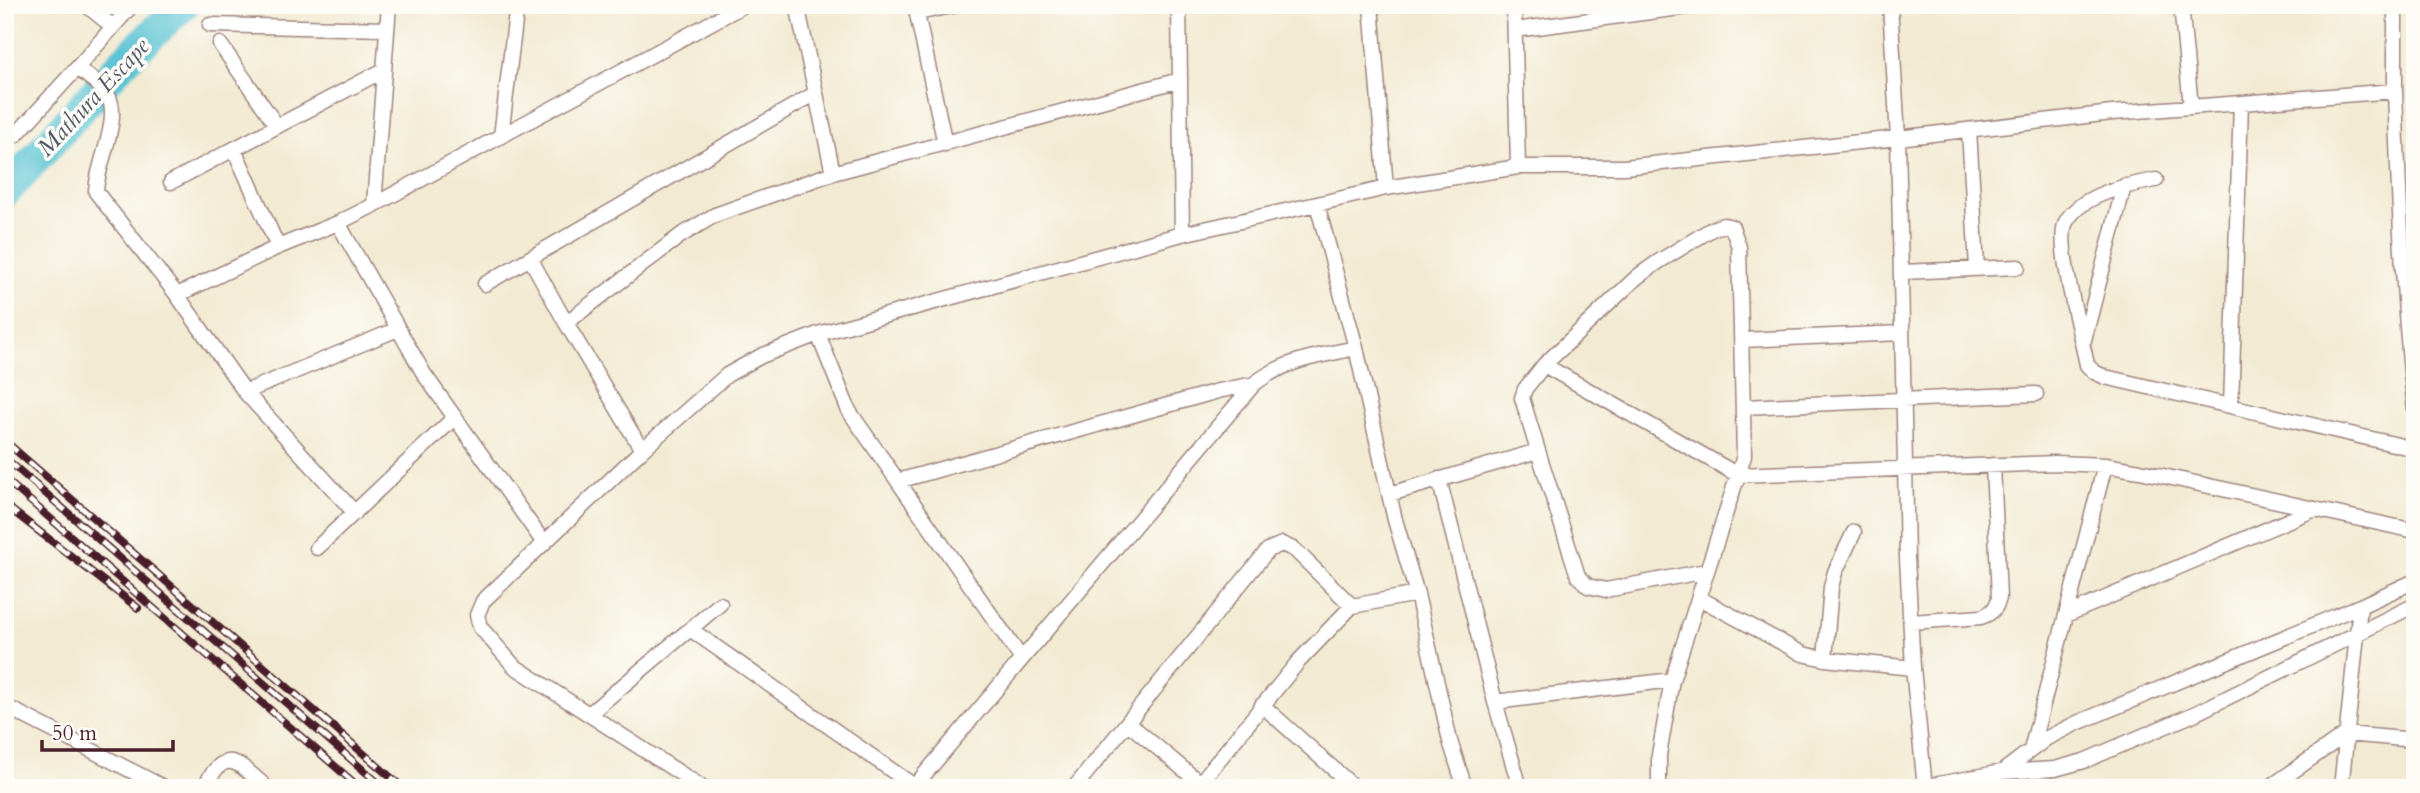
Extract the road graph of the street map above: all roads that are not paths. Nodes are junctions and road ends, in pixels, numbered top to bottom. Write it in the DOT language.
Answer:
graph roads {
  1 [pos="86,5"];
  2 [pos="132,5"];
  3 [pos="388,5"];
  4 [pos="517,5"];
  5 [pos="744,5"];
  6 [pos="797,5"];
  7 [pos="957,5"];
  8 [pos="1179,5"];
  9 [pos="1371,5"];
  10 [pos="1514,5"];
  11 [pos="1702,5"];
  12 [pos="1890,5"];
  13 [pos="2181,5"];
  14 [pos="2395,5"];
  15 [pos="916,9"];
  16 [pos="210,25"];
  17 [pos="112,26"];
  18 [pos="387,29"];
  19 [pos="1515,30"];
  20 [pos="220,44"];
  21 [pos="384,70"];
  22 [pos="82,72"];
  23 [pos="1180,80"];
  24 [pos="2395,91"];
  25 [pos="816,93"];
  26 [pos="2241,103"];
  27 [pos="2191,107"];
  28 [pos="277,126"];
  29 [pos="1969,130"];
  30 [pos="501,136"];
  31 [pos="5,137"];
  32 [pos="1898,138"];
  33 [pos="945,144"];
  34 [pos="234,149"];
  35 [pos="1518,167"];
  36 [pos="833,173"];
  37 [pos="2156,180"];
  38 [pos="170,182"];
  39 [pos="2124,186"];
  40 [pos="1386,188"];
  41 [pos="1317,204"];
  42 [pos="374,205"];
  43 [pos="338,223"];
  44 [pos="1182,234"];
  45 [pos="278,247"];
  46 [pos="530,258"];
  47 [pos="2018,267"];
  48 [pos="1977,268"];
  49 [pos="1901,272"];
  50 [pos="485,284"];
  51 [pos="177,295"];
  52 [pos="566,323"];
  53 [pos="398,329"];
  54 [pos="1902,333"];
  55 [pos="818,334"];
  56 [pos="1742,340"];
  57 [pos="2083,345"];
  58 [pos="1356,348"];
  59 [pos="1544,365"];
  60 [pos="1254,384"];
  61 [pos="245,392"];
  62 [pos="2036,394"];
  63 [pos="1904,400"];
  64 [pos="2231,406"];
  65 [pos="1744,407"];
  66 [pos="2415,411"];
  67 [pos="455,417"];
  68 [pos="2415,449"];
  69 [pos="642,450"];
  70 [pos="1538,451"];
  71 [pos="1993,465"];
  72 [pos="2105,465"];
  73 [pos="1905,467"];
  74 [pos="1738,475"];
  75 [pos="1439,479"];
  76 [pos="898,481"];
  77 [pos="1390,494"];
  78 [pos="2315,509"];
  79 [pos="355,513"];
  80 [pos="2415,531"];
  81 [pos="1854,532"];
  82 [pos="544,543"];
  83 [pos="317,548"];
  84 [pos="1706,571"];
  85 [pos="2415,581"];
  86 [pos="1417,594"];
  87 [pos="1699,598"];
  88 [pos="720,604"];
  89 [pos="2415,605"];
  90 [pos="1352,606"];
  91 [pos="2360,606"];
  92 [pos="2066,615"];
  93 [pos="1911,622"];
  94 [pos="690,629"];
  95 [pos="2357,632"];
  96 [pos="1021,658"];
  97 [pos="1825,659"];
  98 [pos="1913,668"];
  99 [pos="1672,680"];
  100 [pos="1495,702"];
  101 [pos="1262,705"];
  102 [pos="5,706"];
  103 [pos="589,714"];
  104 [pos="1128,723"];
  105 [pos="2346,734"];
  106 [pos="2415,740"];
  107 [pos="2031,750"];
  108 [pos="2002,772"];
  109 [pos="1201,786"];
  110 [pos="913,787"];
  111 [pos="1922,787"];
  112 [pos="165,788"];
  113 [pos="204,788"];
  114 [pos="267,788"];
  115 [pos="703,788"];
  116 [pos="1074,788"];
  117 [pos="1355,788"];
  118 [pos="1465,788"];
  119 [pos="1520,788"];
  120 [pos="1659,788"];
  121 [pos="2270,788"];
  122 [pos="2341,788"];
  1 -- 17 [label="street"];
  2 -- 17 [label="street"];
  3 -- 18 [label="street"];
  4 -- 30 [label="street"];
  5 -- 30 [label="street"];
  6 -- 25 [label="street"];
  7 -- 15 [label="street"];
  8 -- 23 [label="street"];
  9 -- 40 [label="street"];
  10 -- 19 [label="street"];
  11 -- 19 [label="street"];
  12 -- 32 [label="street"];
  13 -- 27 [label="street"];
  14 -- 24 [label="street"];
  15 -- 33 [label="street"];
  16 -- 18 [label="street"];
  17 -- 22 [label="street"];
  18 -- 21 [label="street"];
  19 -- 35 [label="street"];
  20 -- 28 [label="street"];
  21 -- 28 [label="street"];
  21 -- 42 [label="street"];
  22 -- 31 [label="street"];
  22 -- 51 [label="street"];
  23 -- 33 [label="street"];
  23 -- 44 [label="street"];
  24 -- 26 [label="street"];
  24 -- 66 [label="street"];
  25 -- 36 [label="street"];
  25 -- 46 [label="street"];
  26 -- 27 [label="street"];
  26 -- 64 [label="street"];
  27 -- 29 [label="street"];
  28 -- 34 [label="street"];
  29 -- 32 [label="street"];
  29 -- 48 [label="street"];
  30 -- 42 [label="street"];
  32 -- 35 [label="street"];
  32 -- 49 [label="street"];
  33 -- 36 [label="street"];
  34 -- 38 [label="street"];
  34 -- 45 [label="street"];
  35 -- 40 [label="street"];
  36 -- 52 [label="street"];
  37 -- 39 [label="street"];
  39 -- 57 [label="street"];
  39 -- 57 [label="street"];
  40 -- 41 [label="street"];
  41 -- 44 [label="street"];
  41 -- 58 [label="street"];
  42 -- 43 [label="street"];
  43 -- 45 [label="street"];
  43 -- 53 [label="street"];
  44 -- 55 [label="street"];
  45 -- 51 [label="street"];
  46 -- 50 [label="street"];
  46 -- 52 [label="street"];
  47 -- 48 [label="street"];
  48 -- 49 [label="street"];
  49 -- 54 [label="street"];
  51 -- 61 [label="street"];
  52 -- 69 [label="street"];
  53 -- 61 [label="street"];
  53 -- 67 [label="street"];
  54 -- 56 [label="street"];
  54 -- 63 [label="street"];
  55 -- 69 [label="street"];
  55 -- 76 [label="street"];
  56 -- 59 [label="street"];
  56 -- 65 [label="street"];
  57 -- 64 [label="street"];
  58 -- 60 [label="street"];
  58 -- 77 [label="street"];
  59 -- 70 [label="street"];
  59 -- 74 [label="street"];
  60 -- 76 [label="street"];
  60 -- 96 [label="street"];
  61 -- 79 [label="street"];
  62 -- 63 [label="street"];
  63 -- 65 [label="street"];
  63 -- 73 [label="street"];
  64 -- 68 [label="street"];
  65 -- 74 [label="street"];
  67 -- 79 [label="street"];
  67 -- 82 [label="street"];
  69 -- 82 [label="street"];
  70 -- 75 [label="street"];
  70 -- 84 [label="street"];
  71 -- 72 [label="street"];
  71 -- 73 [label="street"];
  71 -- 93 [label="street"];
  72 -- 78 [label="street"];
  72 -- 92 [label="street"];
  73 -- 74 [label="street"];
  73 -- 93 [label="street"];
  74 -- 84 [label="street"];
  75 -- 77 [label="street"];
  75 -- 100 [label="street"];
  76 -- 96 [label="street"];
  77 -- 86 [label="street"];
  78 -- 80 [label="street"];
  78 -- 92 [label="street"];
  79 -- 83 [label="street"];
  81 -- 97 [label="street"];
  82 -- 103 [label="street"];
  84 -- 87 [label="street"];
  85 -- 91 [label="street"];
  86 -- 90 [label="street"];
  86 -- 118 [label="street"];
  87 -- 97 [label="street"];
  87 -- 99 [label="street"];
  88 -- 94 [label="street"];
  89 -- 95 [label="street"];
  90 -- 101 [label="street"];
  90 -- 104 [label="street"];
  91 -- 95 [label="street"];
  91 -- 107 [label="street"];
  92 -- 107 [label="street"];
  93 -- 98 [label="street"];
  94 -- 103 [label="street"];
  94 -- 110 [label="street"];
  95 -- 105 [label="street"];
  95 -- 108 [label="street"];
  96 -- 110 [label="street"];
  97 -- 98 [label="street"];
  98 -- 111 [label="street"];
  99 -- 100 [label="street"];
  99 -- 120 [label="street"];
  100 -- 119 [label="street"];
  101 -- 109 [label="street"];
  101 -- 117 [label="street"];
  102 -- 112 [label="street"];
  103 -- 115 [label="street"];
  104 -- 109 [label="street"];
  104 -- 116 [label="street"];
  105 -- 106 [label="street"];
  105 -- 121 [label="street"];
  105 -- 122 [label="street"];
  107 -- 108 [label="street"];
  108 -- 111 [label="street"];
  113 -- 114 [label="street"];
}
